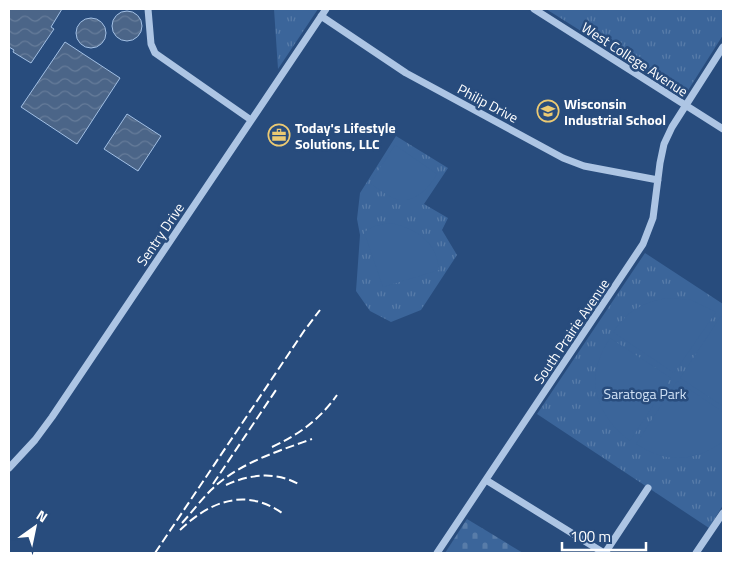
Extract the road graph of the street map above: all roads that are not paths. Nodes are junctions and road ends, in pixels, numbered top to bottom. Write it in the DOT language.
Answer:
graph roads {
  1 [pos="148,9"];
  2 [pos="326,9"];
  3 [pos="534,9"];
  4 [pos="321,16"];
  5 [pos="723,47"];
  6 [pos="685,106"];
  7 [pos="251,120"];
  8 [pos="723,129"];
  9 [pos="658,180"];
  10 [pos="9,468"];
  11 [pos="486,480"];
  12 [pos="648,488"];
  13 [pos="723,513"];
  14 [pos="437,553"];
  15 [pos="604,553"];
  16 [pos="696,553"];
  1 -- 7 [label="street"];
  2 -- 4 [label="street, Sentry Drive"];
  3 -- 6 [label="street, West College Avenue"];
  4 -- 7 [label="street, Sentry Drive"];
  4 -- 9 [label="street, Philip Drive"];
  5 -- 6 [label="street, South Prairie Avenue"];
  6 -- 8 [label="street, West College Avenue"];
  6 -- 9 [label="street, South Prairie Avenue"];
  7 -- 10 [label="street, Sentry Drive"];
  9 -- 11 [label="street, South Prairie Avenue"];
  11 -- 14 [label="street, South Prairie Avenue"];
  11 -- 15 [label="street"];
  12 -- 15 [label="street"];
  13 -- 16 [label="street"];
}
